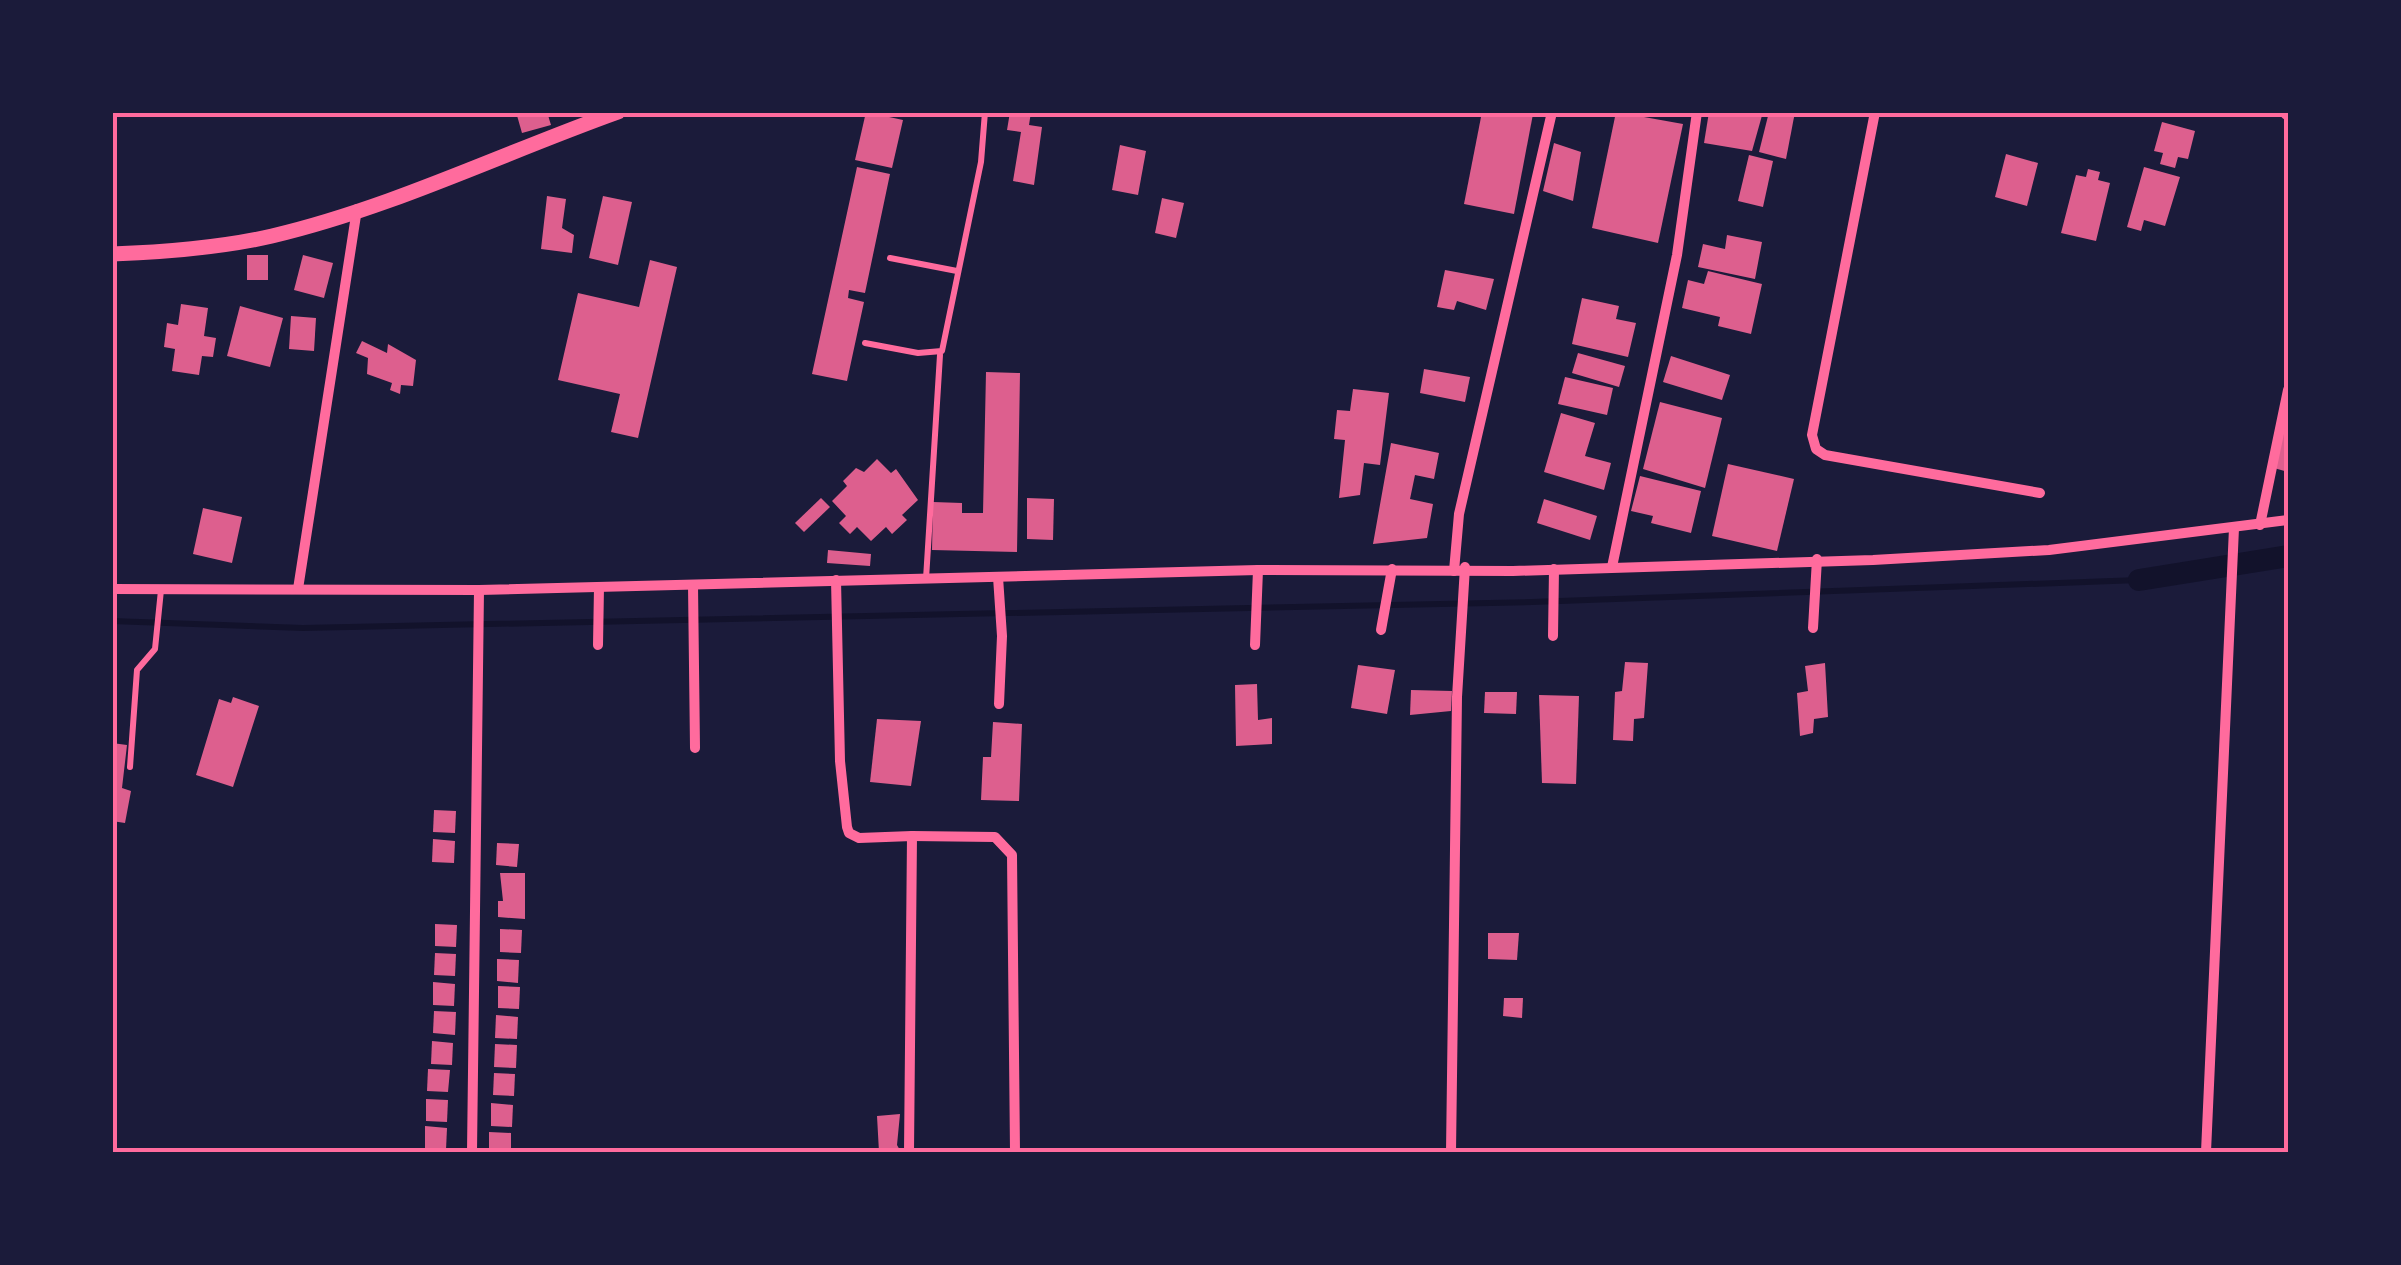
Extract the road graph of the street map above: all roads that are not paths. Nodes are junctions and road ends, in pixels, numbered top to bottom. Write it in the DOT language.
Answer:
graph roads {
  1 [pos="618,112"];
  2 [pos="984,112"];
  3 [pos="1552,112"];
  4 [pos="1697,112"];
  5 [pos="1875,112"];
  6 [pos="357,209"];
  7 [pos="112,254"];
  8 [pos="890,258"];
  9 [pos="957,271"];
  10 [pos="865,343"];
  11 [pos="940,354"];
  12 [pos="2288,390"];
  13 [pos="2040,493"];
  14 [pos="2288,520"];
  15 [pos="2260,525"];
  16 [pos="2234,534"];
  17 [pos="1817,564"];
  18 [pos="1612,568"];
  19 [pos="1460,569"];
  20 [pos="1554,570"];
  21 [pos="1392,573"];
  22 [pos="1258,575"];
  23 [pos="998,576"];
  24 [pos="836,580"];
  25 [pos="926,580"];
  26 [pos="599,587"];
  27 [pos="298,588"];
  28 [pos="112,589"];
  29 [pos="479,590"];
  30 [pos="692,590"];
  31 [pos="161,593"];
  32 [pos="1813,628"];
  33 [pos="1381,630"];
  34 [pos="1553,630"];
  35 [pos="598,645"];
  36 [pos="1255,645"];
  37 [pos="999,704"];
  38 [pos="695,748"];
  39 [pos="130,766"];
  40 [pos="912,836"];
  41 [pos="472,1152"];
  42 [pos="909,1152"];
  43 [pos="1015,1152"];
  44 [pos="1451,1152"];
  45 [pos="2206,1152"];
  1 -- 6 [label="street"];
  2 -- 9 [label="lane"];
  3 -- 19 [label="street"];
  4 -- 18 [label="street"];
  5 -- 13 [label="street"];
  6 -- 7 [label="street"];
  6 -- 27 [label="street"];
  8 -- 9 [label="lane"];
  9 -- 11 [label="lane"];
  10 -- 11 [label="lane"];
  11 -- 25 [label="lane"];
  12 -- 15 [label="street"];
  14 -- 15 [label="street"];
  15 -- 16 [label="street"];
  16 -- 17 [label="street"];
  16 -- 45 [label="street"];
  17 -- 18 [label="street"];
  17 -- 32 [label="street"];
  18 -- 20 [label="street"];
  19 -- 20 [label="street"];
  19 -- 21 [label="street"];
  19 -- 44 [label="street"];
  20 -- 34 [label="street"];
  21 -- 22 [label="street"];
  21 -- 33 [label="street"];
  22 -- 23 [label="street"];
  22 -- 36 [label="street"];
  23 -- 25 [label="street"];
  23 -- 37 [label="street"];
  24 -- 25 [label="street"];
  24 -- 30 [label="street"];
  24 -- 40 [label="street"];
  26 -- 29 [label="street"];
  26 -- 30 [label="street"];
  26 -- 35 [label="street"];
  27 -- 29 [label="street"];
  27 -- 31 [label="street"];
  28 -- 31 [label="street"];
  29 -- 41 [label="street"];
  30 -- 38 [label="street"];
  31 -- 39 [label="lane"];
  40 -- 42 [label="street"];
  40 -- 43 [label="street"];
}
